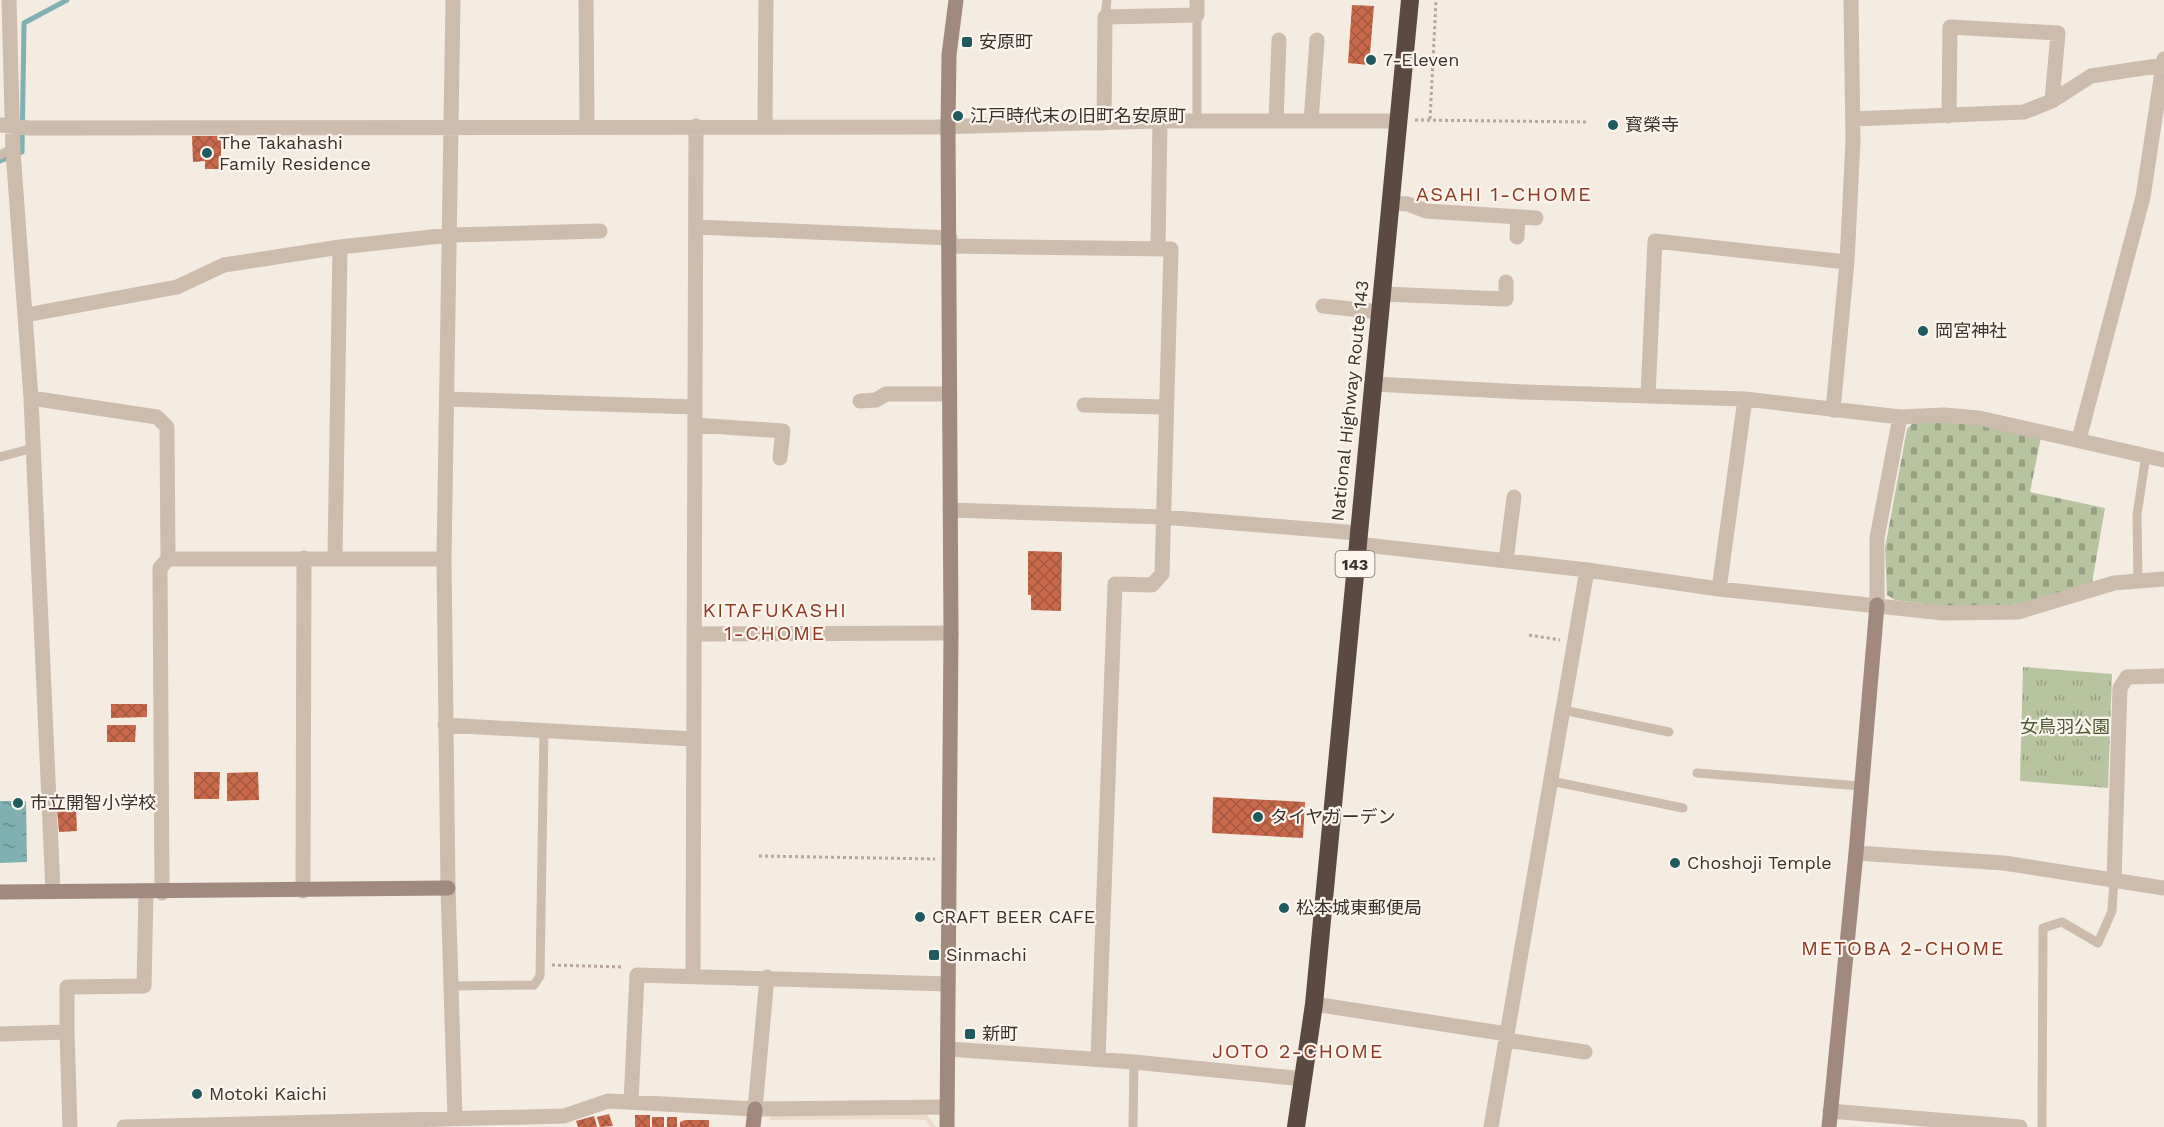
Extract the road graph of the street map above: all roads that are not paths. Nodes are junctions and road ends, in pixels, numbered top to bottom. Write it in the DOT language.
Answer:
graph roads {
  1 [pos="9,0"];
  2 [pos="453,0"];
  3 [pos="586,0"];
  4 [pos="766,0"];
  5 [pos="956,0"];
  6 [pos="1107,0"];
  7 [pos="1410,0"];
  8 [pos="1851,0"];
  9 [pos="1197,7"];
  10 [pos="1105,17"];
  11 [pos="1279,40"];
  12 [pos="1317,40"];
  13 [pos="2164,59"];
  14 [pos="2164,65"];
  15 [pos="2052,101"];
  16 [pos="1949,116"];
  17 [pos="1853,119"];
  18 [pos="1160,121"];
  19 [pos="1197,121"];
  20 [pos="1276,121"];
  21 [pos="1311,121"];
  22 [pos="1398,121"];
  23 [pos="1104,123"];
  24 [pos="452,126"];
  25 [pos="587,126"];
  26 [pos="696,126"];
  27 [pos="765,126"];
  28 [pos="948,126"];
  29 [pos="15,127"];
  30 [pos="10,154"];
  31 [pos="1390,202"];
  32 [pos="1518,217"];
  33 [pos="1536,218"];
  34 [pos="696,227"];
  35 [pos="600,231"];
  36 [pos="450,235"];
  37 [pos="1517,237"];
  38 [pos="950,242"];
  39 [pos="339,247"];
  40 [pos="1158,249"];
  41 [pos="1847,262"];
  42 [pos="1506,282"];
  43 [pos="1381,303"];
  44 [pos="1323,306"];
  45 [pos="26,315"];
  46 [pos="1374,384"];
  47 [pos="950,394"];
  48 [pos="1648,396"];
  49 [pos="31,398"];
  50 [pos="447,399"];
  51 [pos="1745,399"];
  52 [pos="860,401"];
  53 [pos="1084,405"];
  54 [pos="694,407"];
  55 [pos="1166,407"];
  56 [pos="1833,410"];
  57 [pos="1900,417"];
  58 [pos="695,425"];
  59 [pos="2079,439"];
  60 [pos="33,448"];
  61 [pos="2146,455"];
  62 [pos="0,456"];
  63 [pos="780,458"];
  64 [pos="2164,460"];
  65 [pos="1514,497"];
  66 [pos="950,510"];
  67 [pos="1163,517"];
  68 [pos="1357,538"];
  69 [pos="335,557"];
  70 [pos="304,558"];
  71 [pos="168,559"];
  72 [pos="444,559"];
  73 [pos="1506,561"];
  74 [pos="1587,570"];
  75 [pos="2164,579"];
  76 [pos="2138,581"];
  77 [pos="1719,589"];
  78 [pos="1877,605"];
  79 [pos="951,633"];
  80 [pos="695,634"];
  81 [pos="2164,676"];
  82 [pos="1563,710"];
  83 [pos="445,725"];
  84 [pos="544,728"];
  85 [pos="1669,732"];
  86 [pos="693,739"];
  87 [pos="1697,772"];
  88 [pos="1551,781"];
  89 [pos="1861,786"];
  90 [pos="1683,808"];
  91 [pos="1856,853"];
  92 [pos="2114,880"];
  93 [pos="448,888"];
  94 [pos="2164,888"];
  95 [pos="52,891"];
  96 [pos="303,891"];
  97 [pos="0,892"];
  98 [pos="162,892"];
  99 [pos="146,893"];
  100 [pos="693,975"];
  101 [pos="767,978"];
  102 [pos="948,984"];
  103 [pos="451,986"];
  104 [pos="1314,1004"];
  105 [pos="67,1032"];
  106 [pos="0,1034"];
  107 [pos="1507,1037"];
  108 [pos="948,1048"];
  109 [pos="1585,1052"];
  110 [pos="1098,1059"];
  111 [pos="1134,1062"];
  112 [pos="1304,1079"];
  113 [pos="632,1102"];
  114 [pos="947,1107"];
  115 [pos="755,1109"];
  116 [pos="455,1117"];
  117 [pos="1829,1119"];
  118 [pos="374,1123"];
  119 [pos="70,1127"];
  120 [pos="124,1127"];
  121 [pos="753,1127"];
  122 [pos="947,1127"];
  123 [pos="1133,1127"];
  124 [pos="1296,1127"];
  125 [pos="1491,1127"];
  126 [pos="2012,1127"];
  127 [pos="2042,1127"];
  1 -- 29 [label="street"];
  2 -- 24 [label="street"];
  3 -- 25 [label="street"];
  4 -- 27 [label="street"];
  5 -- 28 [label="street"];
  6 -- 10 [label="lane"];
  7 -- 22 [label="highway, National Highway Route 143 / 143"];
  8 -- 17 [label="street"];
  9 -- 10 [label="street"];
  9 -- 19 [label="lane"];
  10 -- 23 [label="street"];
  11 -- 20 [label="street"];
  12 -- 21 [label="street"];
  13 -- 14 [label="street"];
  14 -- 15 [label="street"];
  14 -- 59 [label="street"];
  15 -- 16 [label="street"];
  15 -- 16 [label="street"];
  16 -- 17 [label="street"];
  17 -- 41 [label="street"];
  18 -- 19 [label="street"];
  18 -- 23 [label="street"];
  18 -- 40 [label="street"];
  19 -- 20 [label="street"];
  20 -- 21 [label="street"];
  21 -- 22 [label="street"];
  22 -- 31 [label="highway, National Highway Route 143 / 143"];
  23 -- 28 [label="street"];
  24 -- 25 [label="street"];
  24 -- 29 [label="street"];
  24 -- 36 [label="street"];
  25 -- 26 [label="street"];
  26 -- 27 [label="street"];
  26 -- 34 [label="street"];
  27 -- 28 [label="street"];
  28 -- 38 [label="street"];
  29 -- 30 [label="street"];
  30 -- 45 [label="street"];
  31 -- 32 [label="street"];
  31 -- 43 [label="highway, National Highway Route 143 / 143"];
  32 -- 33 [label="street"];
  32 -- 37 [label="street"];
  34 -- 38 [label="street"];
  34 -- 54 [label="street"];
  35 -- 36 [label="street"];
  36 -- 39 [label="street"];
  36 -- 50 [label="street"];
  38 -- 40 [label="street"];
  38 -- 47 [label="street"];
  39 -- 45 [label="street"];
  39 -- 69 [label="street"];
  40 -- 55 [label="street"];
  41 -- 48 [label="street"];
  41 -- 56 [label="street"];
  42 -- 43 [label="street"];
  43 -- 44 [label="street"];
  43 -- 46 [label="highway, National Highway Route 143 / 143"];
  45 -- 49 [label="street"];
  46 -- 48 [label="street"];
  46 -- 68 [label="highway, National Highway Route 143 / 143"];
  47 -- 52 [label="street"];
  47 -- 66 [label="street"];
  48 -- 51 [label="street"];
  49 -- 60 [label="street"];
  49 -- 71 [label="street"];
  50 -- 54 [label="street"];
  50 -- 72 [label="street"];
  51 -- 56 [label="street"];
  51 -- 77 [label="street"];
  53 -- 55 [label="street"];
  54 -- 58 [label="street"];
  55 -- 67 [label="street"];
  56 -- 57 [label="street"];
  57 -- 59 [label="street"];
  57 -- 78 [label="street"];
  58 -- 63 [label="street"];
  58 -- 80 [label="street"];
  59 -- 61 [label="street"];
  60 -- 62 [label="lane"];
  60 -- 95 [label="street"];
  61 -- 64 [label="street"];
  61 -- 76 [label="lane"];
  65 -- 73 [label="street"];
  66 -- 67 [label="street"];
  66 -- 79 [label="street"];
  67 -- 68 [label="street"];
  67 -- 110 [label="street"];
  68 -- 73 [label="street"];
  68 -- 104 [label="highway, National Highway Route 143 / 143"];
  69 -- 70 [label="street"];
  69 -- 72 [label="street"];
  70 -- 71 [label="street"];
  70 -- 96 [label="street"];
  71 -- 98 [label="street"];
  72 -- 83 [label="street"];
  73 -- 74 [label="street"];
  74 -- 77 [label="street"];
  74 -- 82 [label="street"];
  75 -- 76 [label="street"];
  76 -- 78 [label="street"];
  77 -- 78 [label="street"];
  78 -- 89 [label="street"];
  79 -- 80 [label="street"];
  79 -- 102 [label="street"];
  80 -- 86 [label="street"];
  81 -- 92 [label="street"];
  82 -- 85 [label="lane"];
  82 -- 88 [label="street"];
  83 -- 84 [label="street"];
  83 -- 93 [label="street"];
  84 -- 86 [label="street"];
  84 -- 103 [label="lane"];
  86 -- 100 [label="street"];
  87 -- 89 [label="lane"];
  88 -- 90 [label="lane"];
  88 -- 107 [label="street"];
  89 -- 91 [label="street"];
  91 -- 92 [label="street"];
  91 -- 117 [label="street"];
  92 -- 94 [label="street"];
  92 -- 127 [label="lane"];
  93 -- 96 [label="street"];
  93 -- 103 [label="street"];
  95 -- 97 [label="street"];
  95 -- 99 [label="street"];
  96 -- 98 [label="street"];
  98 -- 99 [label="street"];
  99 -- 105 [label="street"];
  100 -- 101 [label="street"];
  100 -- 113 [label="street"];
  101 -- 102 [label="street"];
  101 -- 115 [label="street"];
  102 -- 108 [label="street"];
  103 -- 116 [label="street"];
  104 -- 107 [label="street"];
  104 -- 112 [label="highway, National Highway Route 143 / 143"];
  105 -- 106 [label="street"];
  105 -- 119 [label="street"];
  107 -- 109 [label="street"];
  107 -- 125 [label="street"];
  108 -- 110 [label="street"];
  108 -- 114 [label="street"];
  110 -- 111 [label="street"];
  111 -- 112 [label="street"];
  111 -- 123 [label="lane"];
  112 -- 124 [label="highway, National Highway Route 143 / 143"];
  113 -- 115 [label="street"];
  113 -- 116 [label="street"];
  114 -- 115 [label="street"];
  114 -- 122 [label="street"];
  115 -- 121 [label="street"];
  116 -- 118 [label="street"];
  117 -- 126 [label="street"];
  118 -- 120 [label="street"];
}
